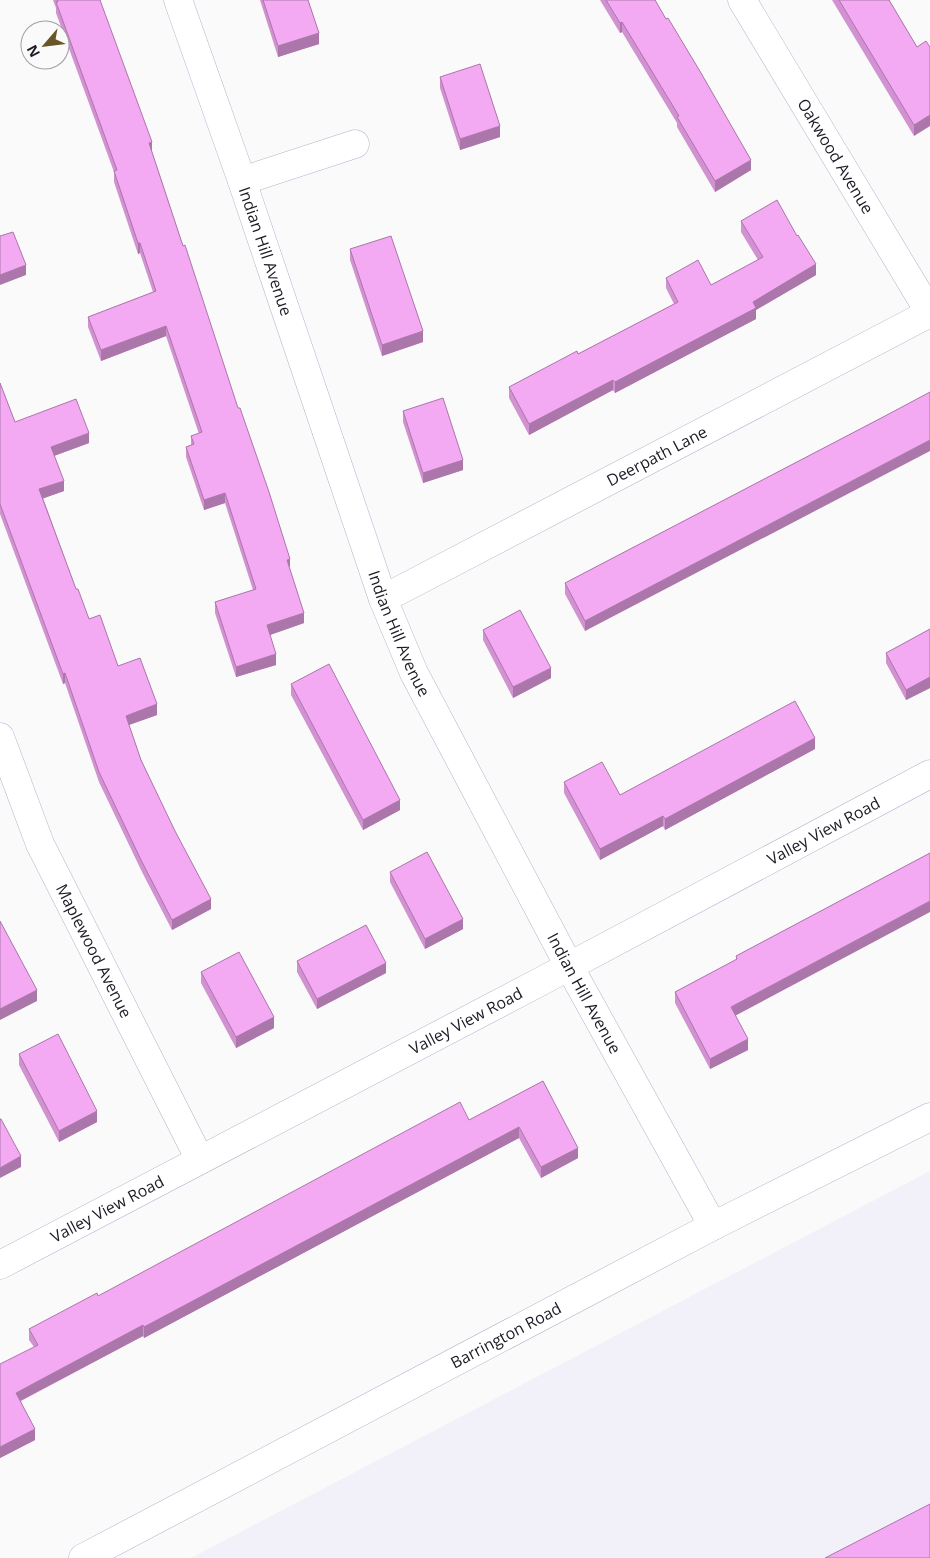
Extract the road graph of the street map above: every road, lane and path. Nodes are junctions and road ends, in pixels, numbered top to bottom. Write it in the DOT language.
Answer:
graph roads {
  1 [pos="178,0"];
  2 [pos="742,0"];
  3 [pos="355,144"];
  4 [pos="242,181"];
  5 [pos="930,313"];
  6 [pos="383,599"];
  7 [pos="0,737"];
  8 [pos="930,774"];
  9 [pos="569,966"];
  10 [pos="930,1117"];
  11 [pos="200,1160"];
  12 [pos="714,1226"];
  13 [pos="0,1265"];
  14 [pos="83,1558"];
  1 -- 4 [label="street, Indian Hill Avenue"];
  2 -- 5 [label="street, Oakwood Avenue"];
  3 -- 4 [label="street"];
  4 -- 6 [label="street, Indian Hill Avenue"];
  5 -- 6 [label="street, Deerpath Lane"];
  6 -- 9 [label="street, Indian Hill Avenue"];
  7 -- 11 [label="street, Maplewood Avenue"];
  8 -- 9 [label="street, Valley View Road"];
  9 -- 11 [label="street, Valley View Road"];
  9 -- 12 [label="street, Indian Hill Avenue"];
  10 -- 12 [label="street, Barrington Road"];
  11 -- 13 [label="street, Valley View Road"];
  12 -- 14 [label="street, Barrington Road"];
}
